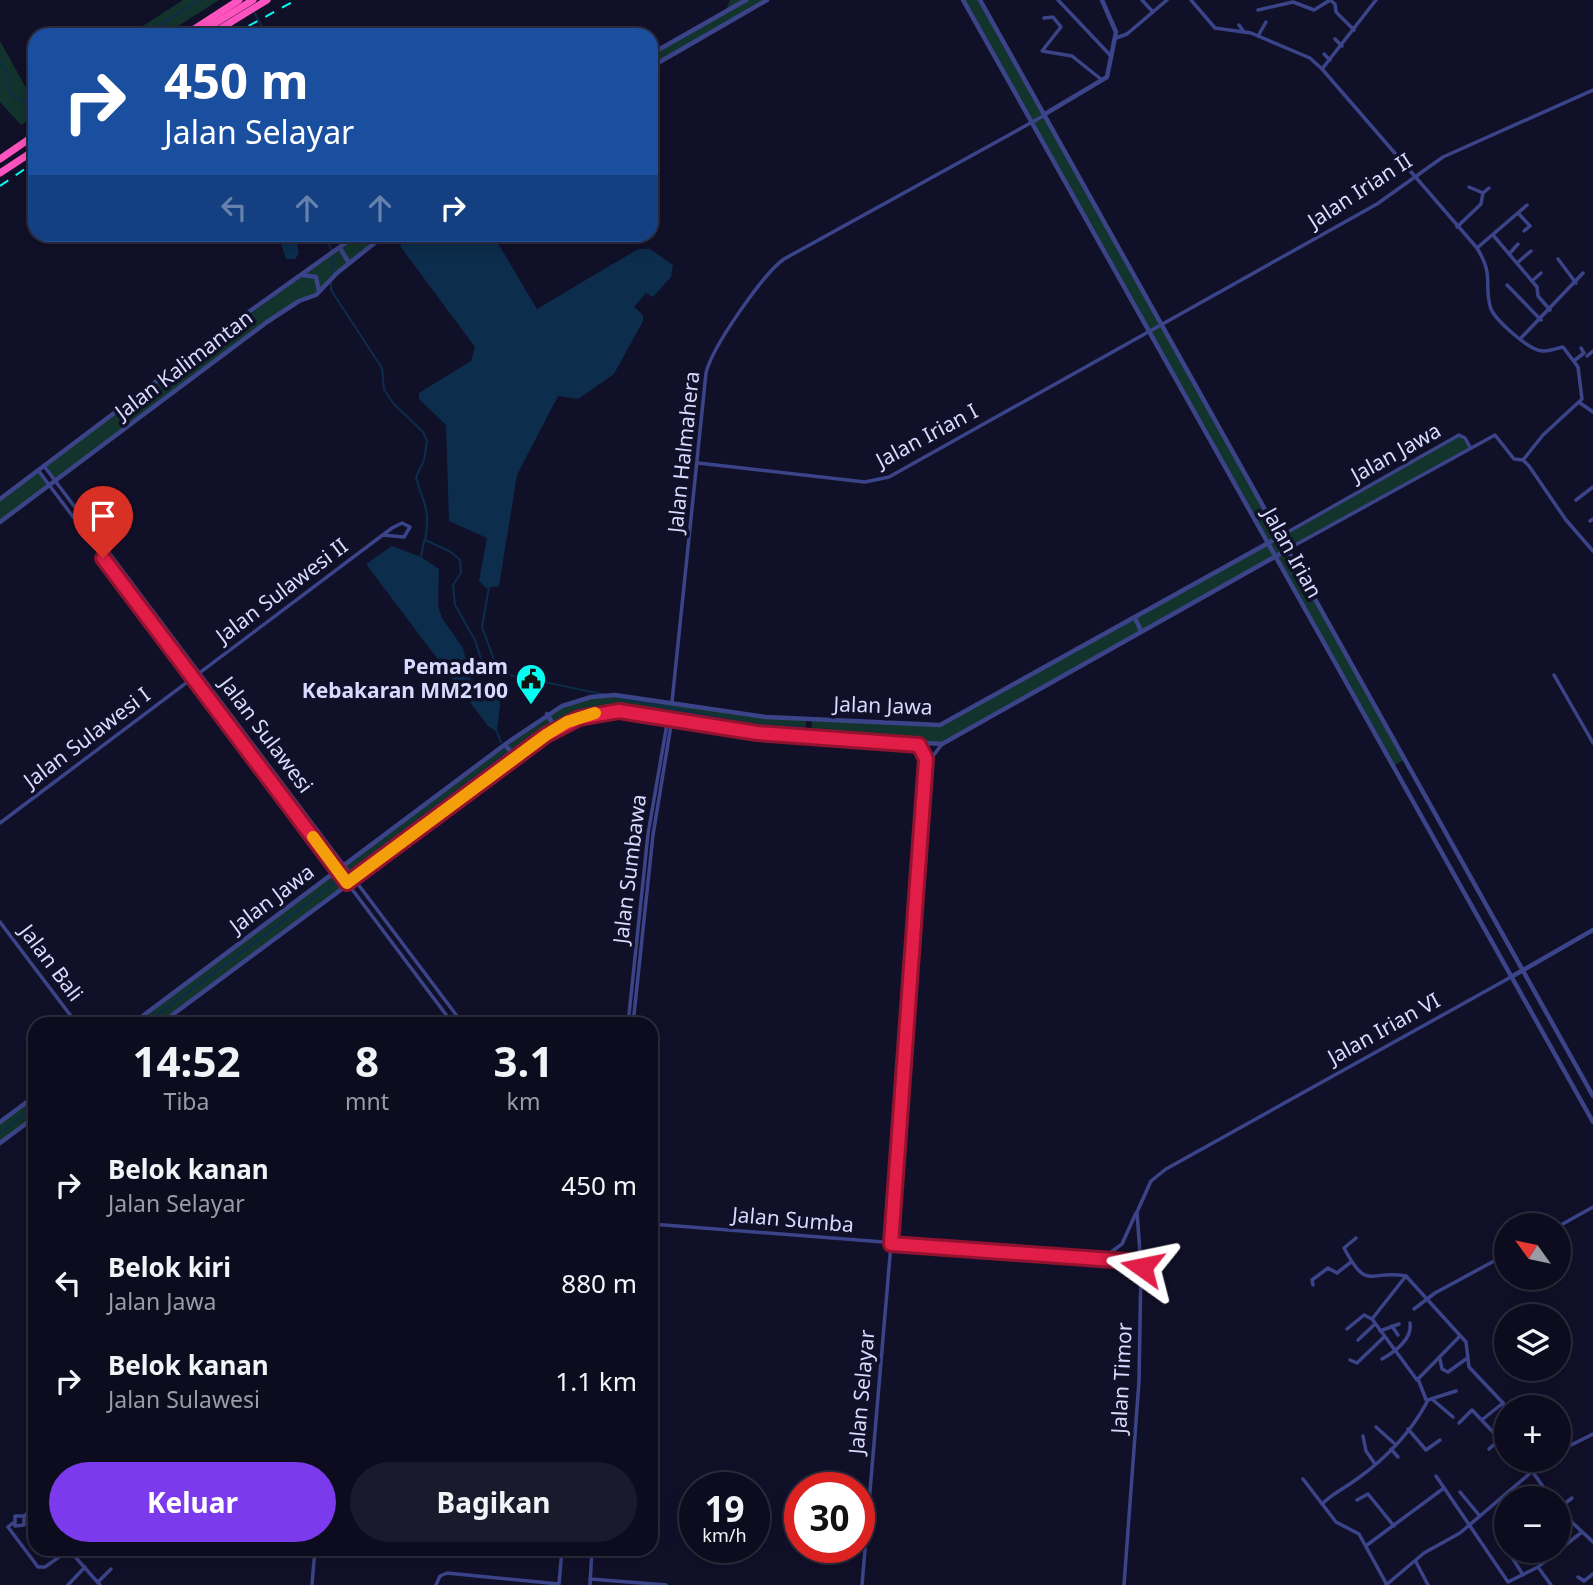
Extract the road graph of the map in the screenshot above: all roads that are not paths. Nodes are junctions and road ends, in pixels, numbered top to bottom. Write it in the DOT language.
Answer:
graph roads {
  1 [pos="245,0"];
  2 [pos="267,0"];
  3 [pos="746,0"];
  4 [pos="767,0"];
  5 [pos="964,0"];
  6 [pos="980,0"];
  7 [pos="1058,0"];
  8 [pos="1102,0"];
  9 [pos="1142,0"];
  10 [pos="1167,0"];
  11 [pos="1191,0"];
  12 [pos="1376,0"];
  13 [pos="237,1"];
  14 [pos="256,2"];
  15 [pos="1198,3"];
  16 [pos="1258,9"];
  17 [pos="1153,12"];
  18 [pos="1044,18"];
  19 [pos="1266,22"];
  20 [pos="1239,24"];
  21 [pos="197,28"];
  22 [pos="199,28"];
  23 [pos="209,28"];
  24 [pos="221,28"];
  25 [pos="1354,30"];
  26 [pos="1244,32"];
  27 [pos="1258,36"];
  28 [pos="1116,38"];
  29 [pos="1335,39"];
  30 [pos="1342,46"];
  31 [pos="658,50"];
  32 [pos="1324,54"];
  33 [pos="1112,57"];
  34 [pos="1330,60"];
  35 [pos="658,63"];
  36 [pos="1322,69"];
  37 [pos="1103,82"];
  38 [pos="1593,90"];
  39 [pos="1045,114"];
  40 [pos="1031,123"];
  41 [pos="28,140"];
  42 [pos="28,155"];
  43 [pos="0,159"];
  44 [pos="0,173"];
  45 [pos="1415,175"];
  46 [pos="1469,187"];
  47 [pos="1489,188"];
  48 [pos="1483,193"];
  49 [pos="1527,205"];
  50 [pos="1518,213"];
  51 [pos="1457,227"];
  52 [pos="1524,231"];
  53 [pos="1493,235"];
  54 [pos="348,242"];
  55 [pos="376,242"];
  56 [pos="1518,244"];
  57 [pos="1477,248"];
  58 [pos="337,250"];
  59 [pos="1531,251"];
  60 [pos="1509,254"];
  61 [pos="1558,259"];
  62 [pos="349,263"];
  63 [pos="1517,263"];
  64 [pos="1541,273"];
  65 [pos="1583,273"];
  66 [pos="302,275"];
  67 [pos="1532,281"];
  68 [pos="1576,283"];
  69 [pos="1507,285"];
  70 [pos="319,291"];
  71 [pos="1550,310"];
  72 [pos="1541,320"];
  73 [pos="1163,325"];
  74 [pos="1150,332"];
  75 [pos="1521,338"];
  76 [pos="1581,348"];
  77 [pos="1593,351"];
  78 [pos="1586,356"];
  79 [pos="1575,360"];
  80 [pos="1580,403"];
  81 [pos="1593,412"];
  82 [pos="1470,447"];
  83 [pos="1523,460"];
  84 [pos="698,463"];
  85 [pos="44,466"];
  86 [pos="38,470"];
  87 [pos="55,481"];
  88 [pos="49,485"];
  89 [pos="1593,488"];
  90 [pos="0,499"];
  91 [pos="1576,500"];
  92 [pos="0,522"];
  93 [pos="383,535"];
  94 [pos="1279,537"];
  95 [pos="1269,543"];
  96 [pos="1286,550"];
  97 [pos="1593,551"];
  98 [pos="1276,556"];
  99 [pos="1135,618"];
  100 [pos="1142,631"];
  101 [pos="199,673"];
  102 [pos="1554,675"];
  103 [pos="193,677"];
  104 [pos="673,702"];
  105 [pos="547,714"];
  106 [pos="670,719"];
  107 [pos="556,729"];
  108 [pos="1593,743"];
  109 [pos="942,744"];
  110 [pos="504,745"];
  111 [pos="919,745"];
  112 [pos="516,757"];
  113 [pos="1404,760"];
  114 [pos="1393,766"];
  115 [pos="927,776"];
  116 [pos="0,823"];
  117 [pos="345,866"];
  118 [pos="338,871"];
  119 [pos="353,877"];
  120 [pos="346,882"];
  121 [pos="0,922"];
  122 [pos="1593,930"];
  123 [pos="1523,970"];
  124 [pos="1511,977"];
  125 [pos="72,1017"];
  126 [pos="141,1017"];
  127 [pos="169,1017"];
  128 [pos="448,1017"];
  129 [pos="458,1017"];
  130 [pos="631,1017"];
  131 [pos="1593,1096"];
  132 [pos="28,1101"];
  133 [pos="0,1122"];
  134 [pos="28,1122"];
  135 [pos="1593,1122"];
  136 [pos="0,1143"];
  137 [pos="1189,1156"];
  138 [pos="1593,1207"];
  139 [pos="1137,1212"];
  140 [pos="1572,1219"];
  141 [pos="658,1225"];
  142 [pos="1356,1238"];
  143 [pos="891,1244"];
  144 [pos="1101,1259"];
  145 [pos="1494,1261"];
  146 [pos="1141,1262"];
  147 [pos="1352,1262"];
  148 [pos="1406,1276"];
  149 [pos="1313,1285"];
  150 [pos="1428,1298"];
  151 [pos="1414,1309"];
  152 [pos="1372,1319"];
  153 [pos="1410,1323"];
  154 [pos="1375,1324"];
  155 [pos="1399,1324"];
  156 [pos="1392,1326"];
  157 [pos="1347,1329"];
  158 [pos="1380,1331"];
  159 [pos="1398,1335"];
  160 [pos="1460,1336"];
  161 [pos="1384,1337"];
  162 [pos="1357,1340"];
  163 [pos="1395,1349"];
  164 [pos="1440,1358"];
  165 [pos="1382,1359"];
  166 [pos="1466,1359"];
  167 [pos="1350,1360"];
  168 [pos="1432,1366"];
  169 [pos="1441,1366"];
  170 [pos="1418,1380"];
  171 [pos="1456,1391"];
  172 [pos="1495,1395"];
  173 [pos="1430,1400"];
  174 [pos="1494,1410"];
  175 [pos="1453,1417"];
  176 [pos="1483,1419"];
  177 [pos="1459,1423"];
  178 [pos="1376,1427"];
  179 [pos="1408,1429"];
  180 [pos="1494,1430"];
  181 [pos="1593,1434"];
  182 [pos="1363,1436"];
  183 [pos="1440,1440"];
  184 [pos="1396,1444"];
  185 [pos="1494,1445"];
  186 [pos="1571,1445"];
  187 [pos="1489,1449"];
  188 [pos="1391,1450"];
  189 [pos="1398,1457"];
  190 [pos="1375,1464"];
  191 [pos="1532,1472"];
  192 [pos="1436,1476"];
  193 [pos="1303,1479"];
  194 [pos="1444,1488"];
  195 [pos="1460,1492"];
  196 [pos="1357,1500"];
  197 [pos="1322,1504"];
  198 [pos="28,1513"];
  199 [pos="1479,1514"];
  200 [pos="24,1516"];
  201 [pos="1571,1520"];
  202 [pos="13,1523"];
  203 [pos="1467,1525"];
  204 [pos="1394,1526"];
  205 [pos="1583,1532"];
  206 [pos="1591,1536"];
  207 [pos="1571,1541"];
  208 [pos="1593,1542"];
  209 [pos="1367,1545"];
  210 [pos="28,1555"];
  211 [pos="29,1556"];
  212 [pos="61,1556"];
  213 [pos="75,1556"];
  214 [pos="314,1556"];
  215 [pos="561,1556"];
  216 [pos="592,1556"];
  217 [pos="1415,1561"];
  218 [pos="1516,1563"];
  219 [pos="1543,1563"];
  220 [pos="85,1567"];
  221 [pos="1538,1567"];
  222 [pos="111,1569"];
  223 [pos="1593,1573"];
  224 [pos="1523,1575"];
  225 [pos="1578,1577"];
  226 [pos="590,1579"];
  227 [pos="1510,1581"];
  228 [pos="99,1583"];
  229 [pos="68,1585"];
  230 [pos="312,1585"];
  231 [pos="436,1585"];
  232 [pos="559,1585"];
  233 [pos="590,1585"];
  234 [pos="666,1585"];
  235 [pos="862,1585"];
  236 [pos="1124,1585"];
  237 [pos="1386,1585"];
  238 [pos="1428,1585"];
  239 [pos="1503,1585"];
  240 [pos="1516,1585"];
  241 [pos="1550,1585"];
  1 -- 22 [label="highway"];
  2 -- 14 [label="highway"];
  3 -- 31 [label="street"];
  4 -- 35 [label="street"];
  5 -- 40 [label="street, Jalan Irian"];
  6 -- 39 [label="street, Jalan Irian"];
  7 -- 33 [label="street"];
  8 -- 28 [label="street"];
  9 -- 17 [label="street"];
  10 -- 17 [label="street"];
  11 -- 15 [label="street"];
  12 -- 25 [label="street"];
  13 -- 21 [label="highway"];
  14 -- 23 [label="highway"];
  14 -- 24 [label="highway"];
  15 -- 26 [label="street"];
  16 -- 25 [label="street"];
  17 -- 28 [label="street"];
  18 -- 37 [label="street"];
  19 -- 27 [label="street"];
  20 -- 26 [label="street"];
  25 -- 30 [label="street"];
  26 -- 27 [label="street"];
  27 -- 36 [label="street"];
  28 -- 33 [label="street"];
  29 -- 30 [label="street"];
  30 -- 34 [label="street"];
  32 -- 34 [label="street"];
  33 -- 37 [label="street"];
  34 -- 36 [label="street"];
  36 -- 45 [label="street"];
  37 -- 39 [label="street"];
  38 -- 45 [label="street, Jalan Irian II"];
  39 -- 40 [label="street, Jalan Halmahera"];
  39 -- 73 [label="street, Jalan Irian"];
  40 -- 74 [label="street, Jalan Irian"];
  40 -- 84 [label="street, Jalan Halmahera"];
  41 -- 43 [label="highway"];
  42 -- 44 [label="highway"];
  45 -- 51 [label="street"];
  45 -- 73 [label="street, Jalan Irian II"];
  46 -- 48 [label="street"];
  47 -- 48 [label="street"];
  48 -- 51 [label="street"];
  49 -- 50 [label="street"];
  50 -- 52 [label="street"];
  50 -- 53 [label="street"];
  51 -- 57 [label="street"];
  53 -- 57 [label="street"];
  53 -- 60 [label="street"];
  54 -- 58 [label="street, Jalan Kalimantan"];
  55 -- 62 [label="street, Jalan Kalimantan"];
  56 -- 60 [label="street"];
  57 -- 75 [label="street"];
  58 -- 62 [label="street"];
  58 -- 66 [label="street, Jalan Kalimantan"];
  59 -- 63 [label="street"];
  60 -- 63 [label="street"];
  61 -- 68 [label="street"];
  62 -- 70 [label="street, Jalan Kalimantan"];
  63 -- 67 [label="street"];
  64 -- 67 [label="street"];
  65 -- 68 [label="street"];
  66 -- 70 [label="street"];
  66 -- 85 [label="street, Jalan Kalimantan"];
  67 -- 71 [label="street"];
  68 -- 71 [label="street"];
  69 -- 72 [label="street"];
  70 -- 87 [label="street, Jalan Kalimantan"];
  71 -- 72 [label="street"];
  72 -- 75 [label="street"];
  73 -- 74 [label="street, Jalan Irian II"];
  73 -- 94 [label="street, Jalan Irian"];
  74 -- 84 [label="street, Jalan Irian I"];
  74 -- 95 [label="street, Jalan Irian"];
  75 -- 79 [label="street"];
  76 -- 78 [label="street"];
  77 -- 78 [label="street"];
  78 -- 79 [label="street"];
  79 -- 80 [label="street"];
  80 -- 81 [label="street"];
  80 -- 83 [label="street"];
  82 -- 83 [label="street"];
  82 -- 94 [label="street, Jalan Jawa"];
  82 -- 96 [label="street, Jalan Jawa"];
  83 -- 97 [label="street"];
  84 -- 104 [label="street, Jalan Halmahera"];
  85 -- 86 [label="street, Jalan Kalimantan"];
  85 -- 87 [label="street, Jalan Sulawesi"];
  86 -- 88 [label="street, Jalan Sulawesi"];
  86 -- 90 [label="street, Jalan Kalimantan"];
  87 -- 88 [label="street, Jalan Kalimantan"];
  87 -- 101 [label="street, Jalan Sulawesi"];
  88 -- 92 [label="street, Jalan Kalimantan"];
  88 -- 103 [label="street, Jalan Sulawesi"];
  89 -- 91 [label="street"];
  93 -- 93 [label="street, Jalan Sulawesi II"];
  93 -- 101 [label="street, Jalan Sulawesi II"];
  94 -- 95 [label="street, Jalan Jawa"];
  94 -- 96 [label="street, Jalan Irian"];
  95 -- 98 [label="street, Jalan Irian"];
  95 -- 99 [label="street, Jalan Jawa"];
  96 -- 98 [label="street, Jalan Jawa"];
  96 -- 113 [label="street, Jalan Irian"];
  98 -- 100 [label="street, Jalan Jawa"];
  98 -- 114 [label="street, Jalan Irian"];
  99 -- 100 [label="street"];
  99 -- 104 [label="street, Jalan Jawa"];
  100 -- 109 [label="street, Jalan Jawa"];
  101 -- 103 [label="street, Jalan Sulawesi II"];
  101 -- 117 [label="street, Jalan Sulawesi"];
  102 -- 108 [label="street"];
  103 -- 116 [label="street, Jalan Sulawesi I"];
  103 -- 118 [label="street, Jalan Sulawesi"];
  104 -- 105 [label="street, Jalan Jawa"];
  105 -- 107 [label="street"];
  105 -- 110 [label="street, Jalan Jawa"];
  106 -- 107 [label="street, Jalan Jawa"];
  106 -- 111 [label="street, Jalan Jawa"];
  106 -- 130 [label="street, Jalan Sumbawa"];
  107 -- 112 [label="street, Jalan Jawa"];
  109 -- 111 [label="street, Jalan Jawa"];
  109 -- 115 [label="street, Jalan Selayar"];
  110 -- 112 [label="street"];
  110 -- 117 [label="street, Jalan Jawa"];
  111 -- 115 [label="street, Jalan Selayar"];
  112 -- 119 [label="street, Jalan Jawa"];
  113 -- 114 [label="street"];
  113 -- 123 [label="street, Jalan Irian"];
  114 -- 124 [label="street, Jalan Irian"];
  115 -- 143 [label="street, Jalan Selayar"];
  117 -- 118 [label="street, Jalan Jawa"];
  117 -- 119 [label="street, Jalan Sulawesi"];
  118 -- 120 [label="street, Jalan Sulawesi"];
  118 -- 126 [label="street, Jalan Jawa"];
  119 -- 120 [label="street, Jalan Jawa"];
  119 -- 129 [label="street, Jalan Sulawesi"];
  120 -- 127 [label="street, Jalan Jawa"];
  120 -- 128 [label="street, Jalan Sulawesi"];
  121 -- 125 [label="street, Jalan Bali"];
  122 -- 123 [label="street, Jalan Irian VI"];
  123 -- 124 [label="street, Jalan Irian VI"];
  123 -- 131 [label="street, Jalan Irian"];
  124 -- 135 [label="street, Jalan Irian"];
  124 -- 137 [label="street, Jalan Irian VI"];
  132 -- 133 [label="street"];
  134 -- 136 [label="street"];
  137 -- 139 [label="street, Jalan Timor"];
  138 -- 140 [label="street"];
  139 -- 144 [label="street"];
  139 -- 146 [label="street, Jalan Timor"];
  141 -- 143 [label="street, Jalan Sumba"];
  142 -- 147 [label="street"];
  143 -- 144 [label="street, Jalan Sumba"];
  143 -- 235 [label="street, Jalan Selayar"];
  144 -- 146 [label="street, Jalan Sumba"];
  145 -- 150 [label="street"];
  146 -- 236 [label="street, Jalan Timor"];
  147 -- 148 [label="street"];
  147 -- 149 [label="street"];
  148 -- 150 [label="street"];
  148 -- 152 [label="street"];
  150 -- 151 [label="street"];
  150 -- 160 [label="street"];
  152 -- 154 [label="street"];
  152 -- 157 [label="street"];
  153 -- 163 [label="street"];
  154 -- 158 [label="street"];
  154 -- 162 [label="street"];
  155 -- 156 [label="street"];
  156 -- 158 [label="street"];
  156 -- 159 [label="street"];
  158 -- 161 [label="street"];
  160 -- 164 [label="street"];
  160 -- 166 [label="street"];
  161 -- 163 [label="street"];
  161 -- 167 [label="street"];
  163 -- 165 [label="street"];
  163 -- 170 [label="street"];
  164 -- 168 [label="street"];
  164 -- 169 [label="street"];
  166 -- 169 [label="street"];
  166 -- 172 [label="street"];
  168 -- 169 [label="street"];
  168 -- 170 [label="street"];
  170 -- 173 [label="street"];
  171 -- 173 [label="street"];
  173 -- 175 [label="street"];
  173 -- 179 [label="street"];
  174 -- 176 [label="street"];
  176 -- 177 [label="street"];
  176 -- 180 [label="street"];
  178 -- 184 [label="street"];
  179 -- 183 [label="street"];
  179 -- 184 [label="street"];
  181 -- 186 [label="street"];
  182 -- 190 [label="street"];
  184 -- 188 [label="street"];
  185 -- 187 [label="street"];
  188 -- 189 [label="street"];
  188 -- 190 [label="street"];
  190 -- 197 [label="street"];
  191 -- 199 [label="street"];
  192 -- 194 [label="street"];
  193 -- 197 [label="street"];
  194 -- 203 [label="street"];
  194 -- 204 [label="street"];
  195 -- 199 [label="street"];
  196 -- 204 [label="street"];
  197 -- 209 [label="street"];
  198 -- 200 [label="street"];
  199 -- 203 [label="street"];
  200 -- 202 [label="street"];
  200 -- 202 [label="street"];
  201 -- 205 [label="street"];
  202 -- 210 [label="street"];
  203 -- 217 [label="street"];
  203 -- 227 [label="street"];
  204 -- 209 [label="street"];
  205 -- 206 [label="street"];
  205 -- 207 [label="street"];
  206 -- 208 [label="street"];
  209 -- 237 [label="street"];
  211 -- 212 [label="street"];
  213 -- 220 [label="street"];
  214 -- 230 [label="street"];
  215 -- 232 [label="street"];
  216 -- 226 [label="street"];
  217 -- 237 [label="street"];
  217 -- 238 [label="street"];
  218 -- 224 [label="street"];
  219 -- 221 [label="street"];
  220 -- 228 [label="street"];
  220 -- 229 [label="street"];
  221 -- 224 [label="street"];
  221 -- 241 [label="street"];
  222 -- 228 [label="street"];
  223 -- 225 [label="street"];
  224 -- 227 [label="street"];
  226 -- 233 [label="street"];
  226 -- 234 [label="street"];
  227 -- 239 [label="street"];
  227 -- 240 [label="street"];
  231 -- 232 [label="street"];
}
